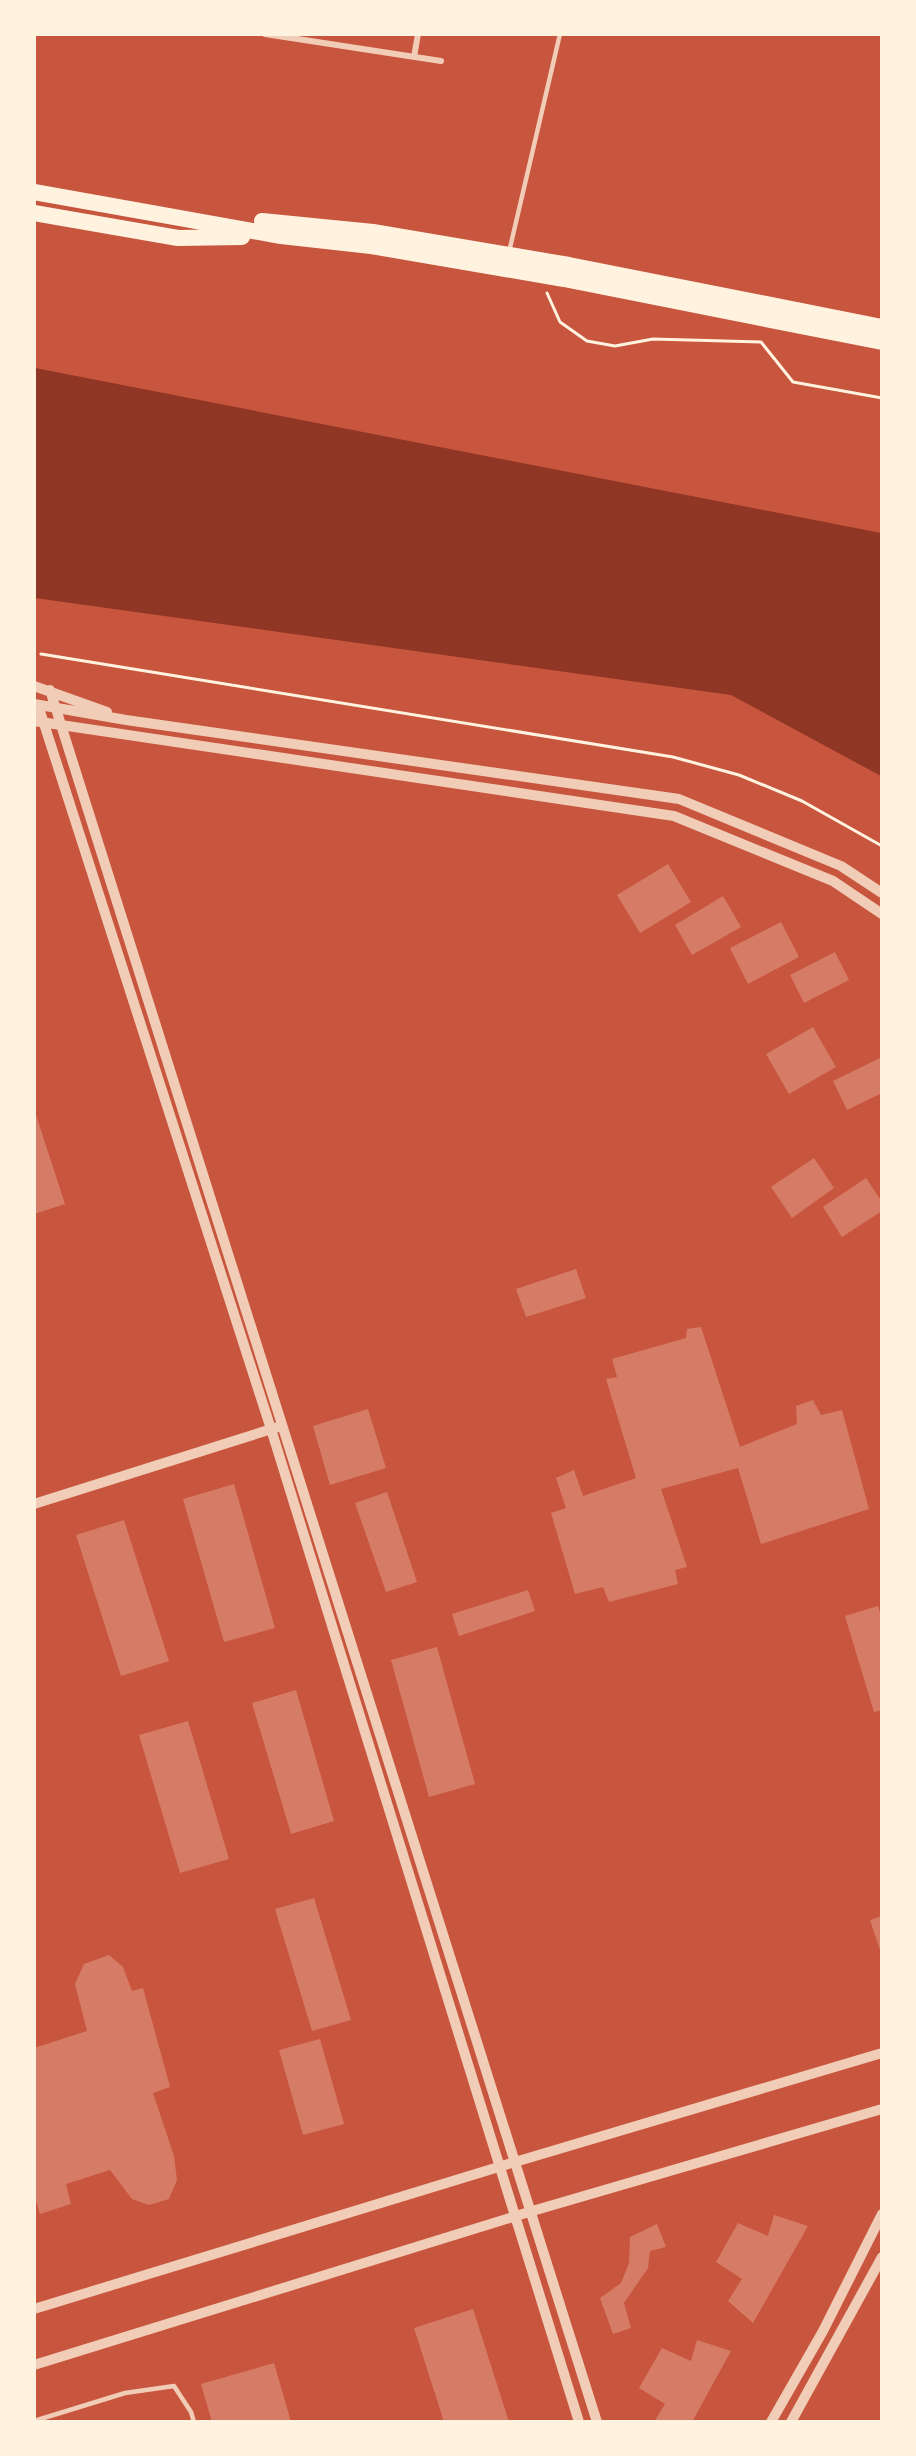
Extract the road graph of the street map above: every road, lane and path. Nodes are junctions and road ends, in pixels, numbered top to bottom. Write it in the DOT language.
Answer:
graph roads {
  1 [pos="265,34"];
  2 [pos="418,34"];
  3 [pos="560,34"];
  4 [pos="314,38"];
  5 [pos="414,57"];
  6 [pos="441,61"];
  7 [pos="34,181"];
  8 [pos="34,192"];
  9 [pos="34,213"];
  10 [pos="281,236"];
  11 [pos="508,255"];
  12 [pos="539,275"];
  13 [pos="882,327"];
  14 [pos="882,342"];
  15 [pos="882,399"];
  16 [pos="41,654"];
  17 [pos="34,686"];
  18 [pos="50,690"];
  19 [pos="36,704"];
  20 [pos="55,708"];
  21 [pos="126,720"];
  22 [pos="39,722"];
  23 [pos="61,726"];
  24 [pos="882,846"];
  25 [pos="882,893"];
  26 [pos="882,914"];
  27 [pos="283,1425"];
  28 [pos="271,1429"];
  29 [pos="34,1504"];
  30 [pos="882,2053"];
  31 [pos="882,2109"];
  32 [pos="515,2162"];
  33 [pos="499,2167"];
  34 [pos="529,2212"];
  35 [pos="882,2214"];
  36 [pos="514,2217"];
  37 [pos="882,2257"];
  38 [pos="34,2309"];
  39 [pos="34,2365"];
  40 [pos="34,2421"];
  41 [pos="194,2421"];
  42 [pos="579,2421"];
  43 [pos="597,2421"];
  44 [pos="771,2421"];
  45 [pos="791,2421"];
  1 -- 4 [label="street"];
  2 -- 5 [label="street"];
  3 -- 11 [label="lane"];
  4 -- 5 [label="street"];
  5 -- 6 [label="street"];
  7 -- 11 [label="highway"];
  8 -- 10 [label="highway"];
  9 -- 10 [label="highway"];
  10 -- 12 [label="highway"];
  11 -- 13 [label="highway"];
  12 -- 14 [label="highway"];
  12 -- 15 [label="path"];
  16 -- 24 [label="path"];
  17 -- 18 [label="street"];
  18 -- 20 [label="street"];
  18 -- 21 [label="street"];
  19 -- 20 [label="street"];
  19 -- 22 [label="street"];
  20 -- 21 [label="street"];
  20 -- 23 [label="street"];
  21 -- 25 [label="street"];
  22 -- 23 [label="street"];
  22 -- 28 [label="street"];
  23 -- 26 [label="street"];
  23 -- 27 [label="street"];
  27 -- 28 [label="street"];
  27 -- 32 [label="street"];
  28 -- 29 [label="street"];
  28 -- 33 [label="street"];
  30 -- 32 [label="street"];
  31 -- 34 [label="street"];
  32 -- 33 [label="street"];
  32 -- 34 [label="street"];
  33 -- 36 [label="street"];
  33 -- 38 [label="street"];
  34 -- 36 [label="street"];
  34 -- 43 [label="street"];
  35 -- 44 [label="street"];
  36 -- 39 [label="street"];
  36 -- 42 [label="street"];
  37 -- 45 [label="street"];
  40 -- 41 [label="lane"];
}
